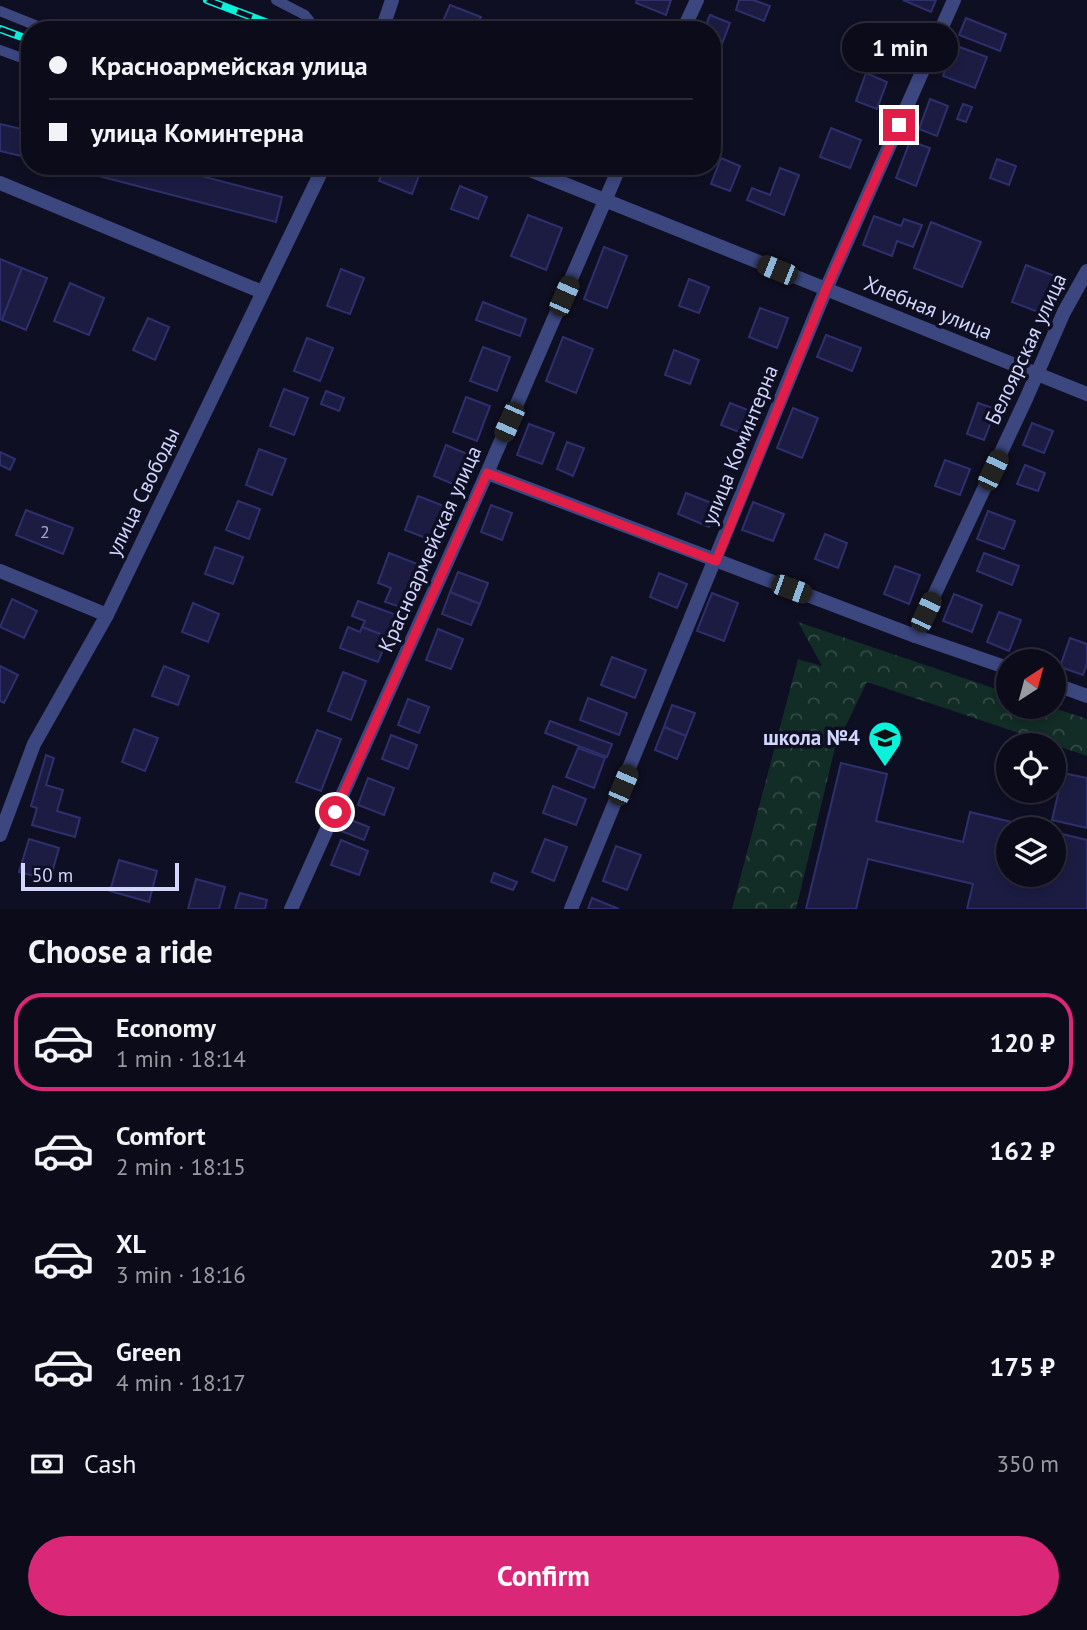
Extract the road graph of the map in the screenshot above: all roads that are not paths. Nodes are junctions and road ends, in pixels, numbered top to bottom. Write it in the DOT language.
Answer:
graph roads {
  1 [pos="276,0"];
  2 [pos="392,0"];
  3 [pos="697,0"];
  4 [pos="954,0"];
  5 [pos="0,11"];
  6 [pos="25,21"];
  7 [pos="310,21"];
  8 [pos="385,21"];
  9 [pos="687,21"];
  10 [pos="0,50"];
  11 [pos="21,58"];
  12 [pos="320,175"];
  13 [pos="542,175"];
  14 [pos="616,175"];
  15 [pos="0,183"];
  16 [pos="605,200"];
  17 [pos="1087,271"];
  18 [pos="826,289"];
  19 [pos="262,292"];
  20 [pos="1037,374"];
  21 [pos="1087,394"];
  22 [pos="487,473"];
  23 [pos="716,561"];
  24 [pos="0,571"];
  25 [pos="107,615"];
  26 [pos="915,636"];
  27 [pos="996,664"];
  28 [pos="1066,688"];
  29 [pos="1087,696"];
  30 [pos="0,835"];
  31 [pos="291,909"];
  32 [pos="571,909"];
  1 -- 7 [label="lane"];
  2 -- 8 [label="street"];
  3 -- 9 [label="street"];
  4 -- 18 [label="street, улица Коминтерна"];
  5 -- 6 [label="lane"];
  10 -- 11 [label="lane"];
  12 -- 19 [label="street, улица Свободы"];
  13 -- 16 [label="street, Хлебная улица"];
  14 -- 16 [label="street, Красноармейская улица"];
  15 -- 19 [label="street"];
  16 -- 18 [label="street, Хлебная улица"];
  16 -- 22 [label="street, Красноармейская улица"];
  17 -- 20 [label="street, Белоярская улица"];
  18 -- 20 [label="street, Хлебная улица"];
  18 -- 23 [label="street, улица Коминтерна"];
  19 -- 25 [label="street, улица Свободы"];
  20 -- 21 [label="street, Хлебная улица"];
  20 -- 26 [label="street, Белоярская улица"];
  22 -- 23 [label="street"];
  22 -- 31 [label="street, Красноармейская улица"];
  23 -- 26 [label="street"];
  23 -- 32 [label="street, улица Коминтерна"];
  24 -- 25 [label="street"];
  25 -- 30 [label="street, улица Свободы"];
  26 -- 27 [label="street"];
  28 -- 29 [label="street"];
}
